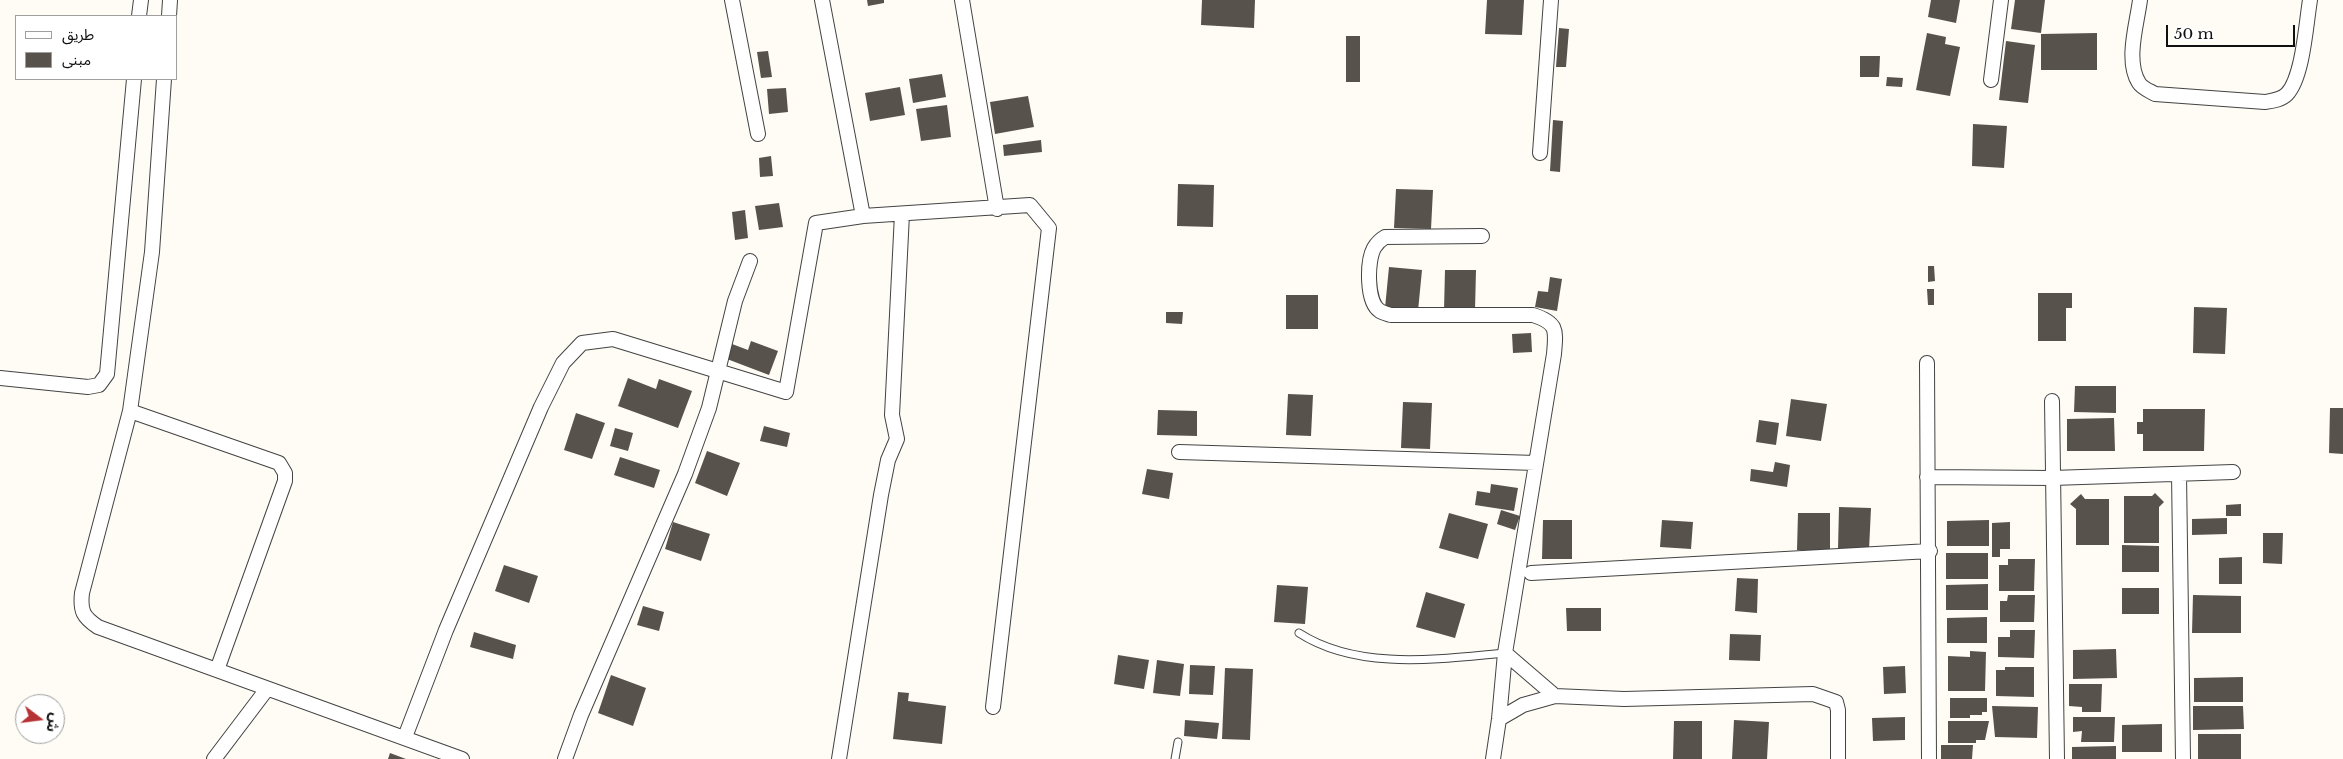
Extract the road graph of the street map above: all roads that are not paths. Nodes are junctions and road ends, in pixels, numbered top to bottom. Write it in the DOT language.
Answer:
graph roads {
  1 [pos="140,0"];
  2 [pos="170,0"];
  3 [pos="732,0"];
  4 [pos="822,0"];
  5 [pos="962,0"];
  6 [pos="1551,0"];
  7 [pos="2001,0"];
  8 [pos="2140,0"];
  9 [pos="2310,0"];
  10 [pos="139,15"];
  11 [pos="169,15"];
  12 [pos="134,80"];
  13 [pos="164,80"];
  14 [pos="1991,80"];
  15 [pos="758,134"];
  16 [pos="1540,153"];
  17 [pos="997,209"];
  18 [pos="902,214"];
  19 [pos="863,216"];
  20 [pos="1482,236"];
  21 [pos="750,261"];
  22 [pos="1926,363"];
  23 [pos="719,372"];
  24 [pos="0,378"];
  25 [pos="2052,401"];
  26 [pos="130,411"];
  27 [pos="1179,452"];
  28 [pos="1536,463"];
  29 [pos="2233,472"];
  30 [pos="2179,474"];
  31 [pos="1927,477"];
  32 [pos="2052,478"];
  33 [pos="1930,551"];
  34 [pos="1530,573"];
  35 [pos="1299,633"];
  36 [pos="1505,653"];
  37 [pos="216,670"];
  38 [pos="266,689"];
  39 [pos="1555,696"];
  40 [pos="993,707"];
  41 [pos="1499,718"];
  42 [pos="405,737"];
  43 [pos="1178,742"];
  44 [pos="214,759"];
  45 [pos="462,759"];
  46 [pos="565,759"];
  47 [pos="839,759"];
  48 [pos="1175,759"];
  49 [pos="1493,759"];
  50 [pos="1838,759"];
  51 [pos="1930,759"];
  52 [pos="2057,759"];
  53 [pos="2183,759"];
  1 -- 10 [label="street"];
  2 -- 11 [label="street"];
  3 -- 15 [label="street"];
  4 -- 19 [label="street"];
  5 -- 17 [label="street"];
  6 -- 16 [label="street"];
  7 -- 14 [label="street"];
  8 -- 9 [label="street"];
  12 -- 24 [label="street"];
  13 -- 26 [label="street"];
  17 -- 18 [label="street"];
  17 -- 40 [label="street"];
  18 -- 19 [label="street"];
  18 -- 47 [label="street"];
  19 -- 23 [label="street"];
  20 -- 28 [label="street"];
  21 -- 23 [label="street"];
  22 -- 31 [label="street"];
  23 -- 42 [label="street"];
  23 -- 46 [label="street"];
  25 -- 32 [label="street"];
  26 -- 37 [label="street"];
  26 -- 37 [label="street"];
  27 -- 28 [label="street"];
  28 -- 36 [label="street"];
  29 -- 30 [label="street"];
  30 -- 32 [label="street"];
  30 -- 53 [label="street"];
  31 -- 32 [label="street"];
  31 -- 33 [label="street"];
  32 -- 52 [label="street"];
  33 -- 34 [label="street"];
  33 -- 51 [label="street"];
  35 -- 36 [label="lane"];
  36 -- 39 [label="street"];
  36 -- 41 [label="street"];
  37 -- 38 [label="street"];
  38 -- 42 [label="street"];
  38 -- 44 [label="street"];
  39 -- 41 [label="street"];
  39 -- 50 [label="street"];
  41 -- 49 [label="street"];
  42 -- 45 [label="street"];
  43 -- 48 [label="lane"];
}
